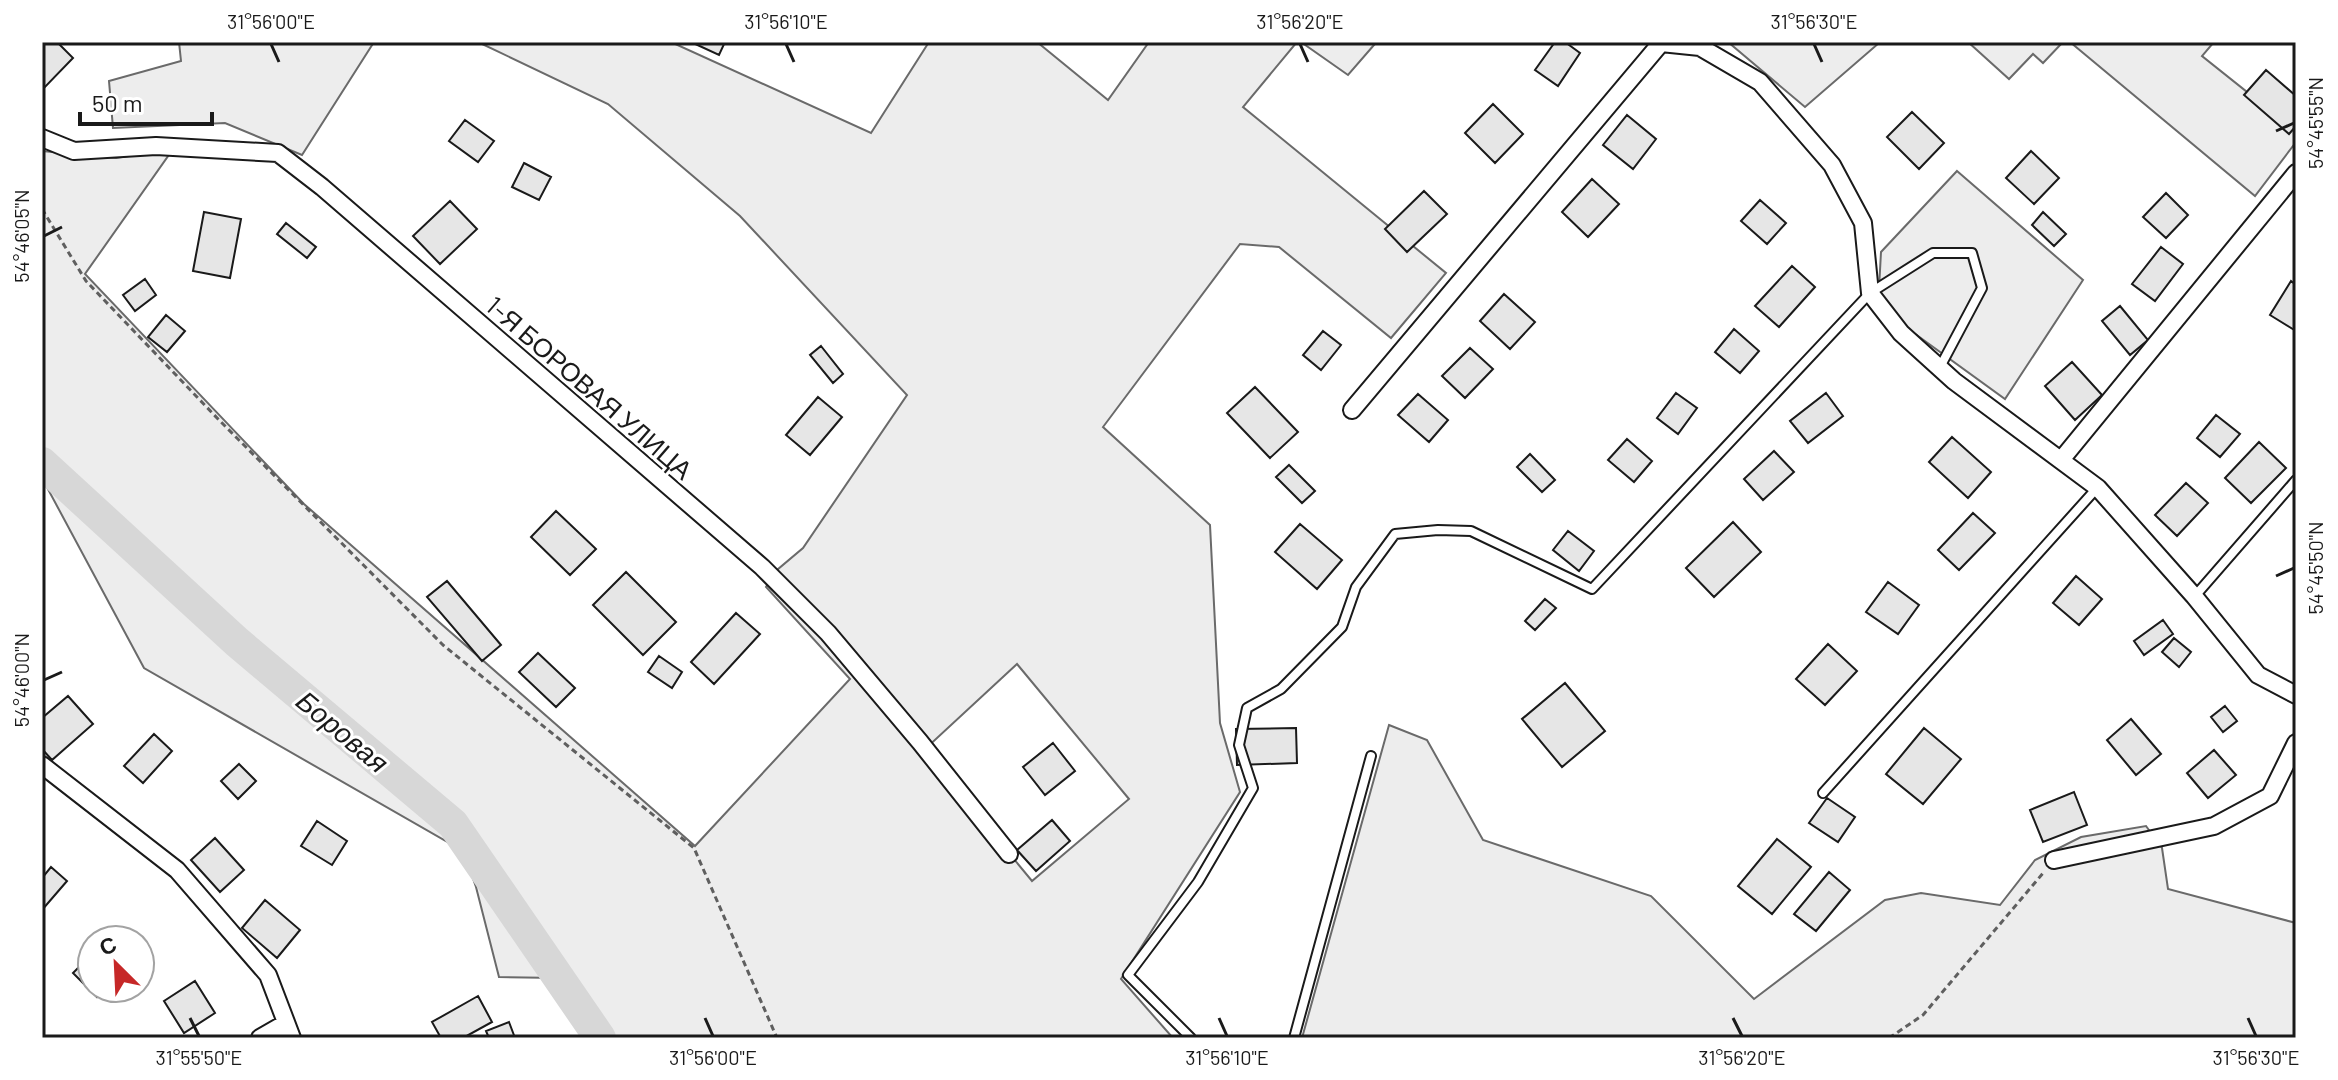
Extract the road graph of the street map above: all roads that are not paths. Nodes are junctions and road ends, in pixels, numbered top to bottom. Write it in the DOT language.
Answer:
graph roads {
  1 [pos="1661,43"];
  2 [pos="42,138"];
  3 [pos="2296,173"];
  4 [pos="1870,293"];
  5 [pos="1940,368"];
  6 [pos="1352,410"];
  7 [pos="2061,460"];
  8 [pos="2296,480"];
  9 [pos="2098,488"];
  10 [pos="2194,596"];
  11 [pos="2296,695"];
  12 [pos="2296,743"];
  13 [pos="1371,756"];
  14 [pos="42,765"];
  15 [pos="1823,793"];
  16 [pos="1009,854"];
  17 [pos="2054,860"];
  18 [pos="289,1030"];
  19 [pos="260,1038"];
  20 [pos="1191,1038"];
  21 [pos="1294,1038"];
  1 -- 4 [label="street"];
  1 -- 6 [label="street"];
  2 -- 16 [label="street, 1-Я БОРОВАЯ УЛИЦА"];
  3 -- 7 [label="street"];
  4 -- 5 [label="street"];
  4 -- 5 [label="lane"];
  4 -- 20 [label="lane"];
  5 -- 7 [label="street"];
  7 -- 9 [label="street"];
  8 -- 10 [label="lane"];
  9 -- 10 [label="street"];
  9 -- 15 [label="lane"];
  10 -- 11 [label="street"];
  12 -- 17 [label="street"];
  13 -- 21 [label="lane"];
  14 -- 18 [label="street"];
  18 -- 19 [label="street"];
}
